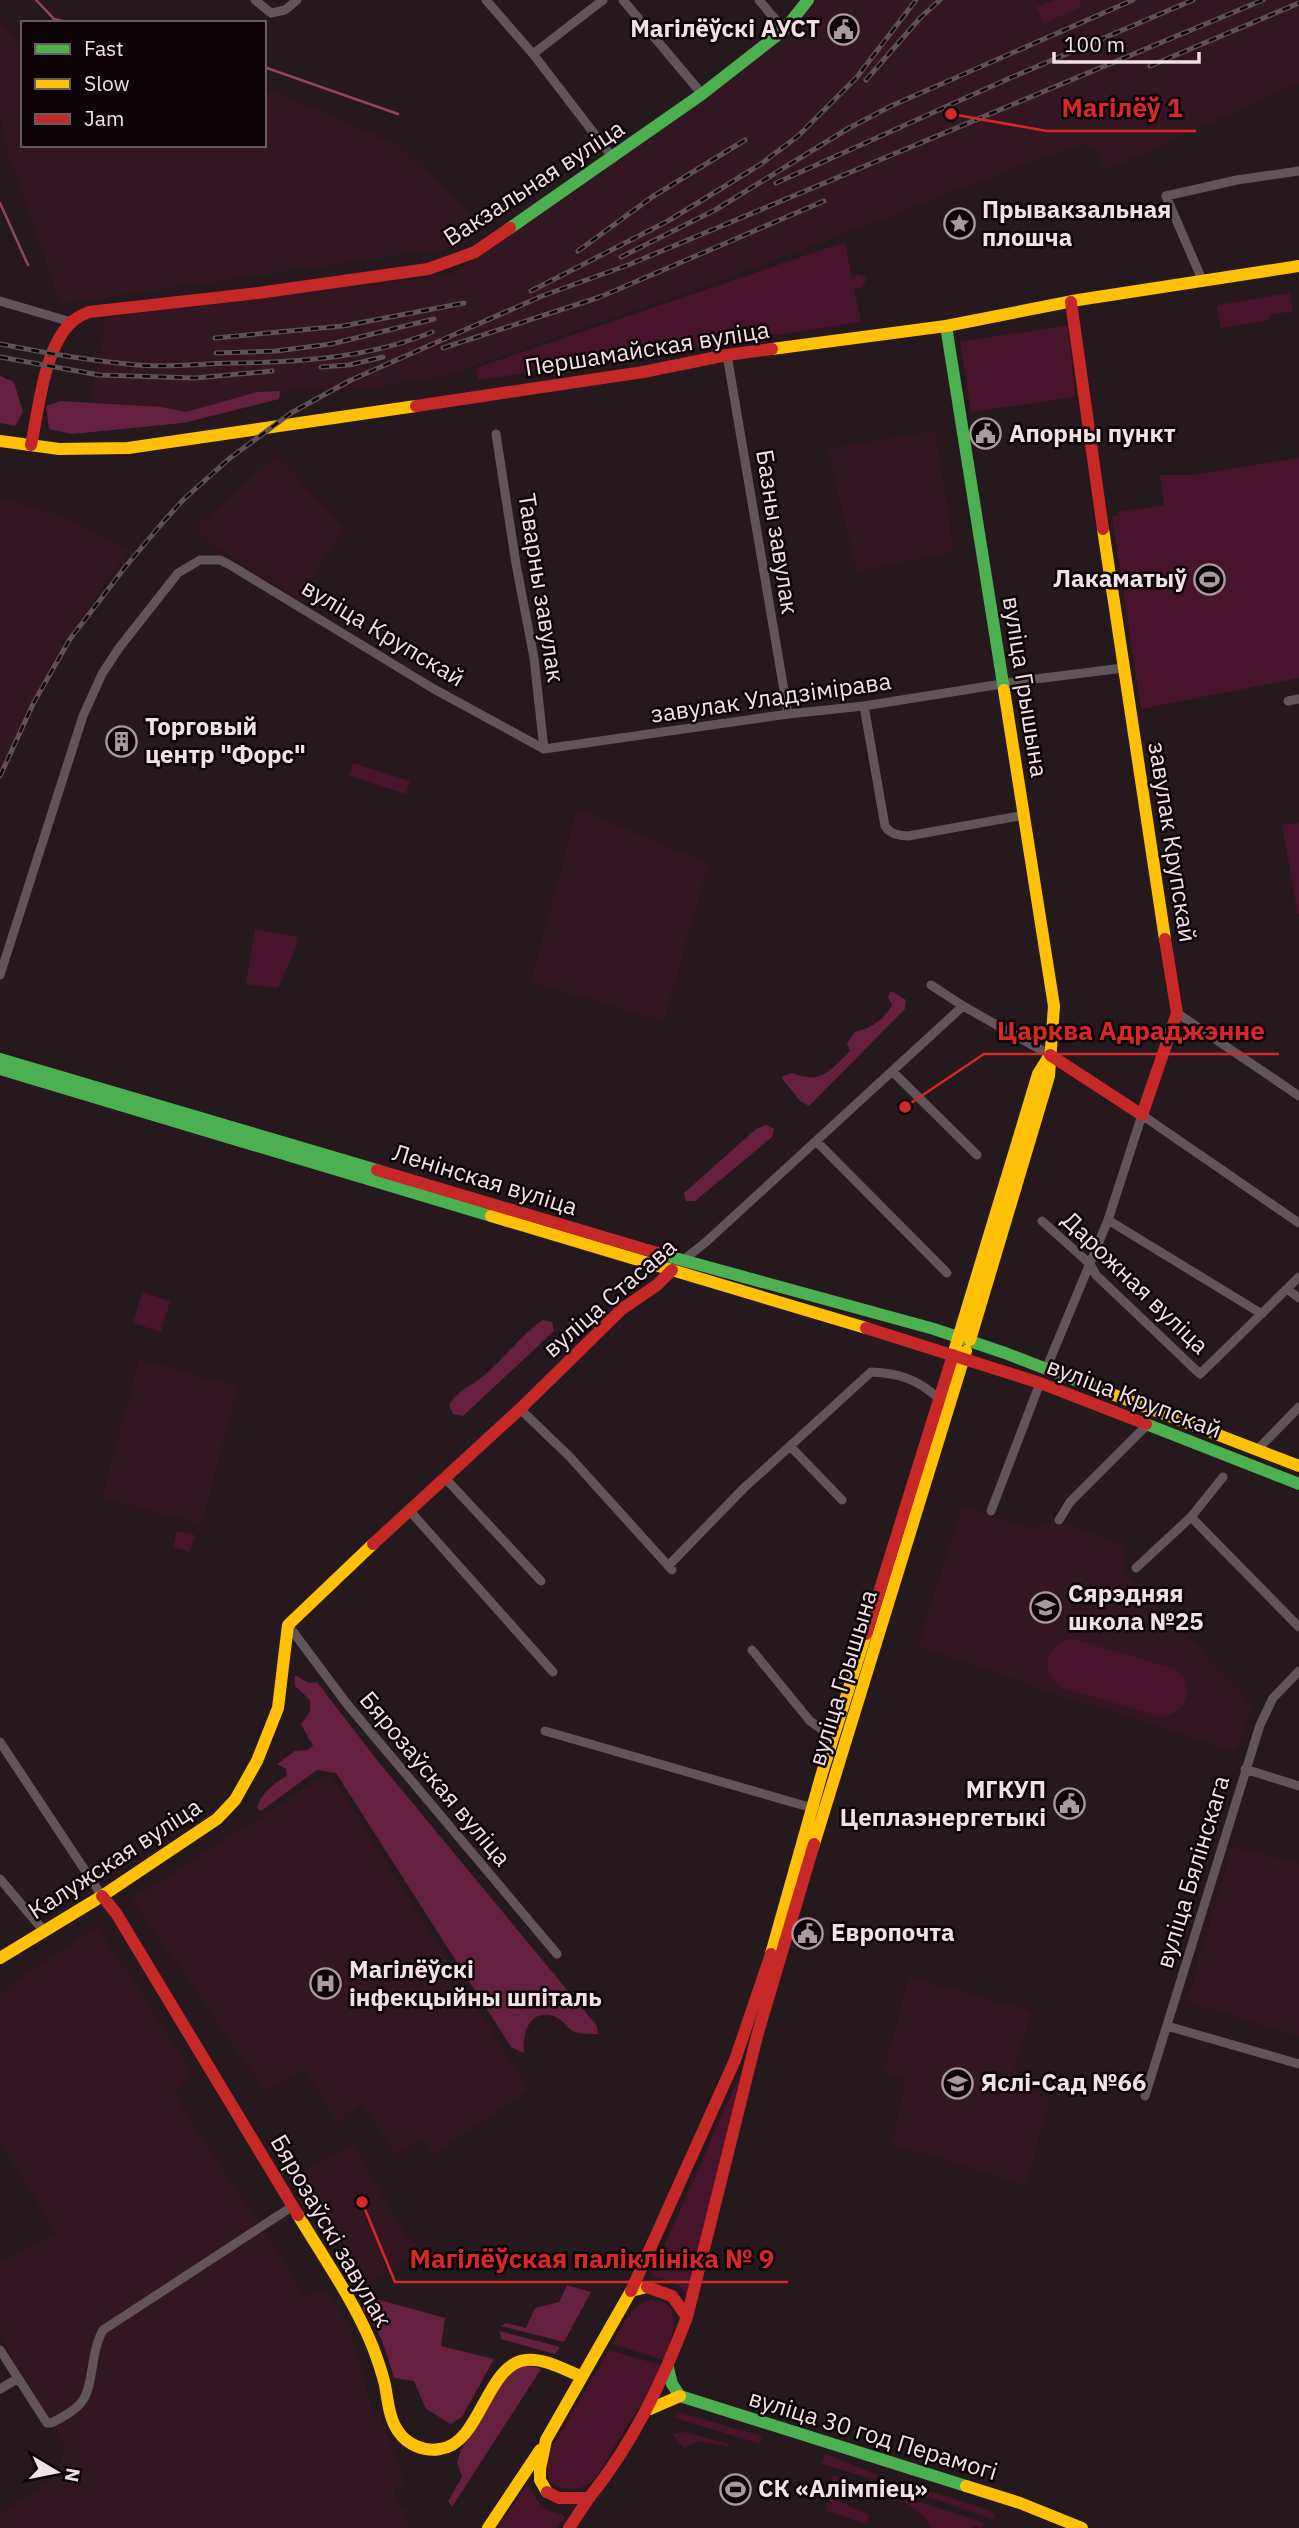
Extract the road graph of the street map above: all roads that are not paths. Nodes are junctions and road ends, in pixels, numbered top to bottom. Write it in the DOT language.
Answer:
graph roads {
  1 [pos="255,0"];
  2 [pos="297,0"];
  3 [pos="486,0"];
  4 [pos="603,0"];
  5 [pos="623,0"];
  6 [pos="758,0"];
  7 [pos="808,0"];
  8 [pos="784,30"];
  9 [pos="533,54"];
  10 [pos="702,94"];
  11 [pos="613,159"];
  12 [pos="1299,171"];
  13 [pos="1299,265"];
  14 [pos="1203,282"];
  15 [pos="0,301"];
  16 [pos="1071,302"];
  17 [pos="71,322"];
  18 [pos="946,326"];
  19 [pos="727,355"];
  20 [pos="496,434"];
  21 [pos="0,441"];
  22 [pos="31,445"];
  23 [pos="1123,668"];
  24 [pos="1004,684"];
  25 [pos="1299,699"];
  26 [pos="1288,701"];
  27 [pos="864,706"];
  28 [pos="788,714"];
  29 [pos="544,749"];
  30 [pos="1025,815"];
  31 [pos="0,975"];
  32 [pos="931,985"];
  33 [pos="963,1006"];
  34 [pos="1177,1013"];
  35 [pos="1050,1055"];
  36 [pos="0,1059"];
  37 [pos="0,1069"];
  38 [pos="892,1070"];
  39 [pos="1299,1096"];
  40 [pos="142,1105"];
  41 [pos="1142,1115"];
  42 [pos="816,1141"];
  43 [pos="977,1156"];
  44 [pos="442,1196"];
  45 [pos="1108,1220"];
  46 [pos="1042,1221"];
  47 [pos="1299,1223"];
  48 [pos="683,1261"];
  49 [pos="1090,1264"];
  50 [pos="672,1270"];
  51 [pos="947,1273"];
  52 [pos="1299,1277"];
  53 [pos="1287,1289"];
  54 [pos="1299,1298"];
  55 [pos="1262,1314"];
  56 [pos="964,1338"];
  57 [pos="958,1357"];
  58 [pos="1046,1368"];
  59 [pos="1040,1383"];
  60 [pos="939,1399"];
  61 [pos="1299,1407"];
  62 [pos="520,1409"];
  63 [pos="1147,1425"];
  64 [pos="790,1446"];
  65 [pos="1257,1450"];
  66 [pos="1299,1466"];
  67 [pos="1223,1477"];
  68 [pos="445,1478"];
  69 [pos="1299,1484"];
  70 [pos="842,1500"];
  71 [pos="409,1510"];
  72 [pos="991,1511"];
  73 [pos="1191,1517"];
  74 [pos="1059,1520"];
  75 [pos="1136,1568"];
  76 [pos="541,1581"];
  77 [pos="288,1625"];
  78 [pos="1299,1627"];
  79 [pos="752,1650"];
  80 [pos="1299,1671"];
  81 [pos="554,1672"];
  82 [pos="545,1731"];
  83 [pos="834,1737"];
  84 [pos="0,1742"];
  85 [pos="1245,1769"];
  86 [pos="1299,1786"];
  87 [pos="818,1810"];
  88 [pos="0,1878"];
  89 [pos="102,1896"];
  90 [pos="43,1930"];
  91 [pos="557,1954"];
  92 [pos="0,1958"];
  93 [pos="1167,2026"];
  94 [pos="1299,2064"];
  95 [pos="1145,2096"];
  96 [pos="293,2206"];
  97 [pos="631,2291"];
  98 [pos="687,2317"];
  99 [pos="0,2350"];
  100 [pos="668,2368"];
  101 [pos="582,2377"];
  102 [pos="17,2379"];
  103 [pos="0,2389"];
  104 [pos="680,2396"];
  105 [pos="650,2409"];
  106 [pos="546,2440"];
  107 [pos="589,2498"];
  108 [pos="488,2528"];
  109 [pos="569,2528"];
  110 [pos="1082,2528"];
  1 -- 2 [label="street"];
  3 -- 9 [label="street"];
  4 -- 9 [label="street"];
  5 -- 10 [label="street"];
  6 -- 8 [label="street"];
  7 -- 8 [label="main road, Вакзальная вуліца"];
  8 -- 10 [label="main road, Вакзальная вуліца"];
  9 -- 11 [label="street"];
  10 -- 11 [label="main road, Вакзальная вуліца"];
  11 -- 17 [label="main road, Вакзальная вуліца"];
  12 -- 14 [label="street"];
  13 -- 14 [label="main road, Першамайская вуліца"];
  14 -- 16 [label="main road, Першамайская вуліца"];
  15 -- 17 [label="street"];
  16 -- 18 [label="main road, Першамайская вуліца"];
  16 -- 23 [label="main road, завулак Крупскай"];
  17 -- 22 [label="main road"];
  18 -- 19 [label="main road, Першамайская вуліца"];
  18 -- 24 [label="main road, вуліца Грышына"];
  19 -- 22 [label="main road, Першамайская вуліца"];
  19 -- 28 [label="street, Базны завулак"];
  20 -- 29 [label="street, Таварны завулак"];
  21 -- 22 [label="main road, Першамайская вуліца"];
  23 -- 24 [label="street, завулак Уладзімірава"];
  23 -- 34 [label="main road, завулак Крупскай"];
  24 -- 27 [label="street, завулак Уладзімірава"];
  24 -- 30 [label="main road, вуліца Грышына"];
  25 -- 26 [label="street"];
  27 -- 28 [label="street, завулак Уладзімірава"];
  27 -- 30 [label="street"];
  28 -- 29 [label="street, завулак Уладзімірава"];
  29 -- 31 [label="street, вуліца Крупскай"];
  30 -- 35 [label="main road, вуліца Грышына"];
  32 -- 33 [label="street"];
  33 -- 35 [label="street"];
  33 -- 38 [label="street, вуліца Стасава"];
  34 -- 39 [label="street"];
  34 -- 41 [label="main road, завулак Крупскай"];
  35 -- 41 [label="main road"];
  35 -- 56 [label="main road, вуліца Грышына"];
  36 -- 40 [label="main road, Ленінская вуліца"];
  37 -- 40 [label="main road, Ленінская вуліца"];
  38 -- 42 [label="street, вуліца Стасава"];
  38 -- 43 [label="street"];
  40 -- 44 [label="main road, Ленінская вуліца"];
  41 -- 45 [label="street, завулак Крупскай"];
  41 -- 47 [label="street"];
  42 -- 48 [label="street, вуліца Стасава"];
  42 -- 51 [label="street"];
  44 -- 48 [label="main road, Ленінская вуліца"];
  44 -- 50 [label="main road, Ленінская вуліца"];
  45 -- 49 [label="street, завулак Крупскай"];
  45 -- 55 [label="street"];
  46 -- 49 [label="street, Дарожная вуліца"];
  48 -- 50 [label="street, вуліца Стасава"];
  48 -- 56 [label="main road, Ленінская вуліца"];
  49 -- 55 [label="street, Дарожная вуліца"];
  49 -- 58 [label="street, завулак Крупскай"];
  50 -- 57 [label="main road, Ленінская вуліца"];
  50 -- 62 [label="main road, вуліца Стасава"];
  52 -- 53 [label="street"];
  53 -- 54 [label="street"];
  53 -- 55 [label="street"];
  56 -- 57 [label="main road, вуліца Грышына"];
  56 -- 58 [label="main road, вуліца Крупскай"];
  57 -- 59 [label="main road, вуліца Крупскай"];
  57 -- 60 [label="main road, вуліца Грышына"];
  57 -- 87 [label="main road, вуліца Грышына"];
  58 -- 65 [label="main road, вуліца Крупскай"];
  59 -- 63 [label="main road, вуліца Крупскай"];
  59 -- 72 [label="street"];
  60 -- 64 [label="street"];
  60 -- 83 [label="main road, вуліца Грышына"];
  61 -- 65 [label="street"];
  62 -- 64 [label="street"];
  62 -- 68 [label="main road, вуліца Стасава"];
  63 -- 69 [label="main road, вуліца Крупскай"];
  63 -- 74 [label="street"];
  64 -- 70 [label="street"];
  65 -- 66 [label="main road, вуліца Крупскай"];
  67 -- 73 [label="street"];
  68 -- 71 [label="main road, вуліца Стасава"];
  68 -- 76 [label="street"];
  71 -- 77 [label="main road, вуліца Стасава"];
  71 -- 81 [label="street"];
  73 -- 75 [label="street"];
  73 -- 78 [label="street"];
  77 -- 89 [label="main road, Калужская вуліца"];
  77 -- 91 [label="street, Бярозаўская вуліца"];
  79 -- 83 [label="street"];
  80 -- 85 [label="street, вуліца Бялінскага"];
  82 -- 87 [label="street"];
  83 -- 87 [label="main road, вуліца Грышына"];
  84 -- 89 [label="street"];
  85 -- 86 [label="street"];
  85 -- 93 [label="street, вуліца Бялінскага"];
  87 -- 97 [label="main road, вуліца Грышына"];
  87 -- 98 [label="main road, вуліца Грышына"];
  88 -- 90 [label="street"];
  89 -- 90 [label="main road, Калужская вуліца"];
  89 -- 96 [label="main road, Бярозаўскі завулак"];
  90 -- 92 [label="main road, Калужская вуліца"];
  93 -- 94 [label="street"];
  93 -- 95 [label="street, вуліца Бялінскага"];
  96 -- 101 [label="main road, Бярозаўскі завулак"];
  96 -- 102 [label="street"];
  97 -- 98 [label="main road"];
  97 -- 101 [label="main road, вуліца Грышына"];
  98 -- 100 [label="main road, вуліца Грышына"];
  99 -- 102 [label="street"];
  100 -- 104 [label="main road"];
  100 -- 105 [label="main road, вуліца Грышына"];
  101 -- 106 [label="main road, вуліца Грышына"];
  102 -- 103 [label="street"];
  104 -- 105 [label="main road"];
  104 -- 110 [label="main road, вуліца 30 год Перамогі"];
  105 -- 107 [label="main road, вуліца Грышына"];
  106 -- 107 [label="main road"];
  106 -- 108 [label="main road"];
  107 -- 109 [label="main road"];
}
